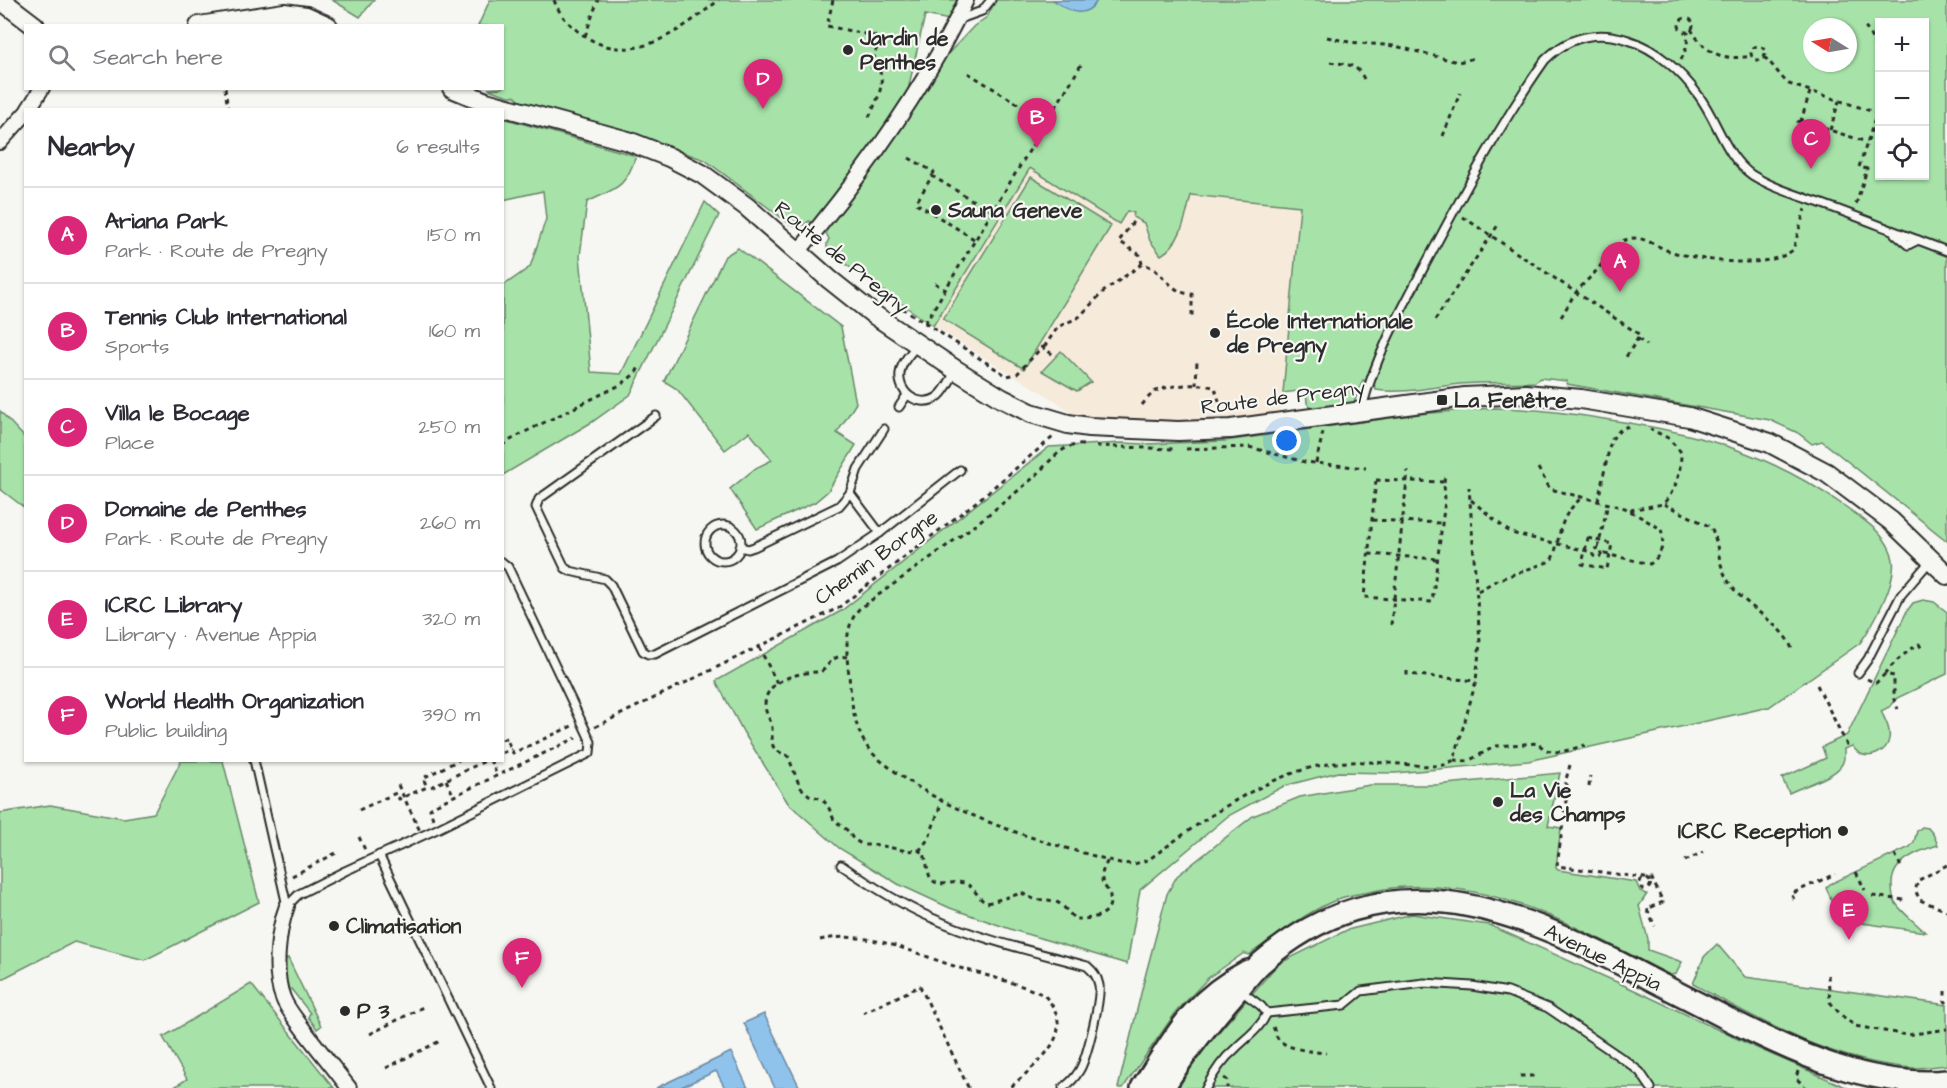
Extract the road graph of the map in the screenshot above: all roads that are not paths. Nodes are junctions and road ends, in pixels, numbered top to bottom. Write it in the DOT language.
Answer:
graph roads {
  1 [pos="2,0"];
  2 [pos="966,0"];
  3 [pos="991,0"];
  4 [pos="957,20"];
  5 [pos="32,24"];
  6 [pos="212,24"];
  7 [pos="324,24"];
  8 [pos="41,90"];
  9 [pos="457,90"];
  10 [pos="29,108"];
  11 [pos="24,114"];
  12 [pos="0,142"];
  13 [pos="1888,228"];
  14 [pos="1918,240"];
  15 [pos="1947,251"];
  16 [pos="798,252"];
  17 [pos="917,345"];
  18 [pos="956,370"];
  19 [pos="907,395"];
  20 [pos="899,407"];
  21 [pos="1362,411"];
  22 [pos="656,417"];
  23 [pos="884,429"];
  24 [pos="960,470"];
  25 [pos="850,493"];
  26 [pos="880,533"];
  27 [pos="741,547"];
  28 [pos="1931,560"];
  29 [pos="504,564"];
  30 [pos="1947,575"];
  31 [pos="1858,673"];
  32 [pos="254,762"];
  33 [pos="379,855"];
  34 [pos="841,865"];
  35 [pos="287,906"];
  36 [pos="1259,965"];
  37 [pos="1238,989"];
  38 [pos="1267,1013"];
  39 [pos="1942,1083"];
  40 [pos="349,1088"];
  41 [pos="491,1088"];
  42 [pos="1064,1088"];
  43 [pos="1142,1088"];
  44 [pos="1163,1088"];
  45 [pos="1206,1088"];
  46 [pos="1651,1088"];
  1 -- 5 [label="street"];
  2 -- 4 [label="street"];
  3 -- 4 [label="lane"];
  4 -- 16 [label="street"];
  6 -- 7 [label="street"];
  8 -- 10 [label="street"];
  9 -- 16 [label="street, Route de Pregny"];
  11 -- 12 [label="street"];
  13 -- 14 [label="lane"];
  13 -- 14 [label="lane"];
  13 -- 21 [label="lane"];
  14 -- 15 [label="lane"];
  16 -- 17 [label="street, Route de Pregny"];
  17 -- 18 [label="street, Route de Pregny"];
  17 -- 19 [label="lane"];
  18 -- 19 [label="lane"];
  18 -- 21 [label="street, Route de Pregny"];
  19 -- 20 [label="lane"];
  21 -- 28 [label="street, Route de Pregny"];
  22 -- 26 [label="lane"];
  23 -- 25 [label="lane"];
  24 -- 26 [label="lane"];
  25 -- 26 [label="lane"];
  25 -- 27 [label="lane"];
  27 -- 27 [label="lane"];
  28 -- 30 [label="street, Route de Pregny"];
  28 -- 31 [label="lane"];
  29 -- 33 [label="lane"];
  32 -- 35 [label="lane"];
  33 -- 35 [label="lane"];
  33 -- 41 [label="lane"];
  34 -- 42 [label="lane"];
  35 -- 40 [label="street"];
  36 -- 37 [label="main road, Avenue Appia"];
  36 -- 39 [label="main road, Avenue Appia"];
  36 -- 43 [label="main road, Avenue Appia"];
  37 -- 38 [label="lane"];
  37 -- 44 [label="main road, Avenue Appia"];
  38 -- 45 [label="lane"];
  38 -- 46 [label="lane"];
}
